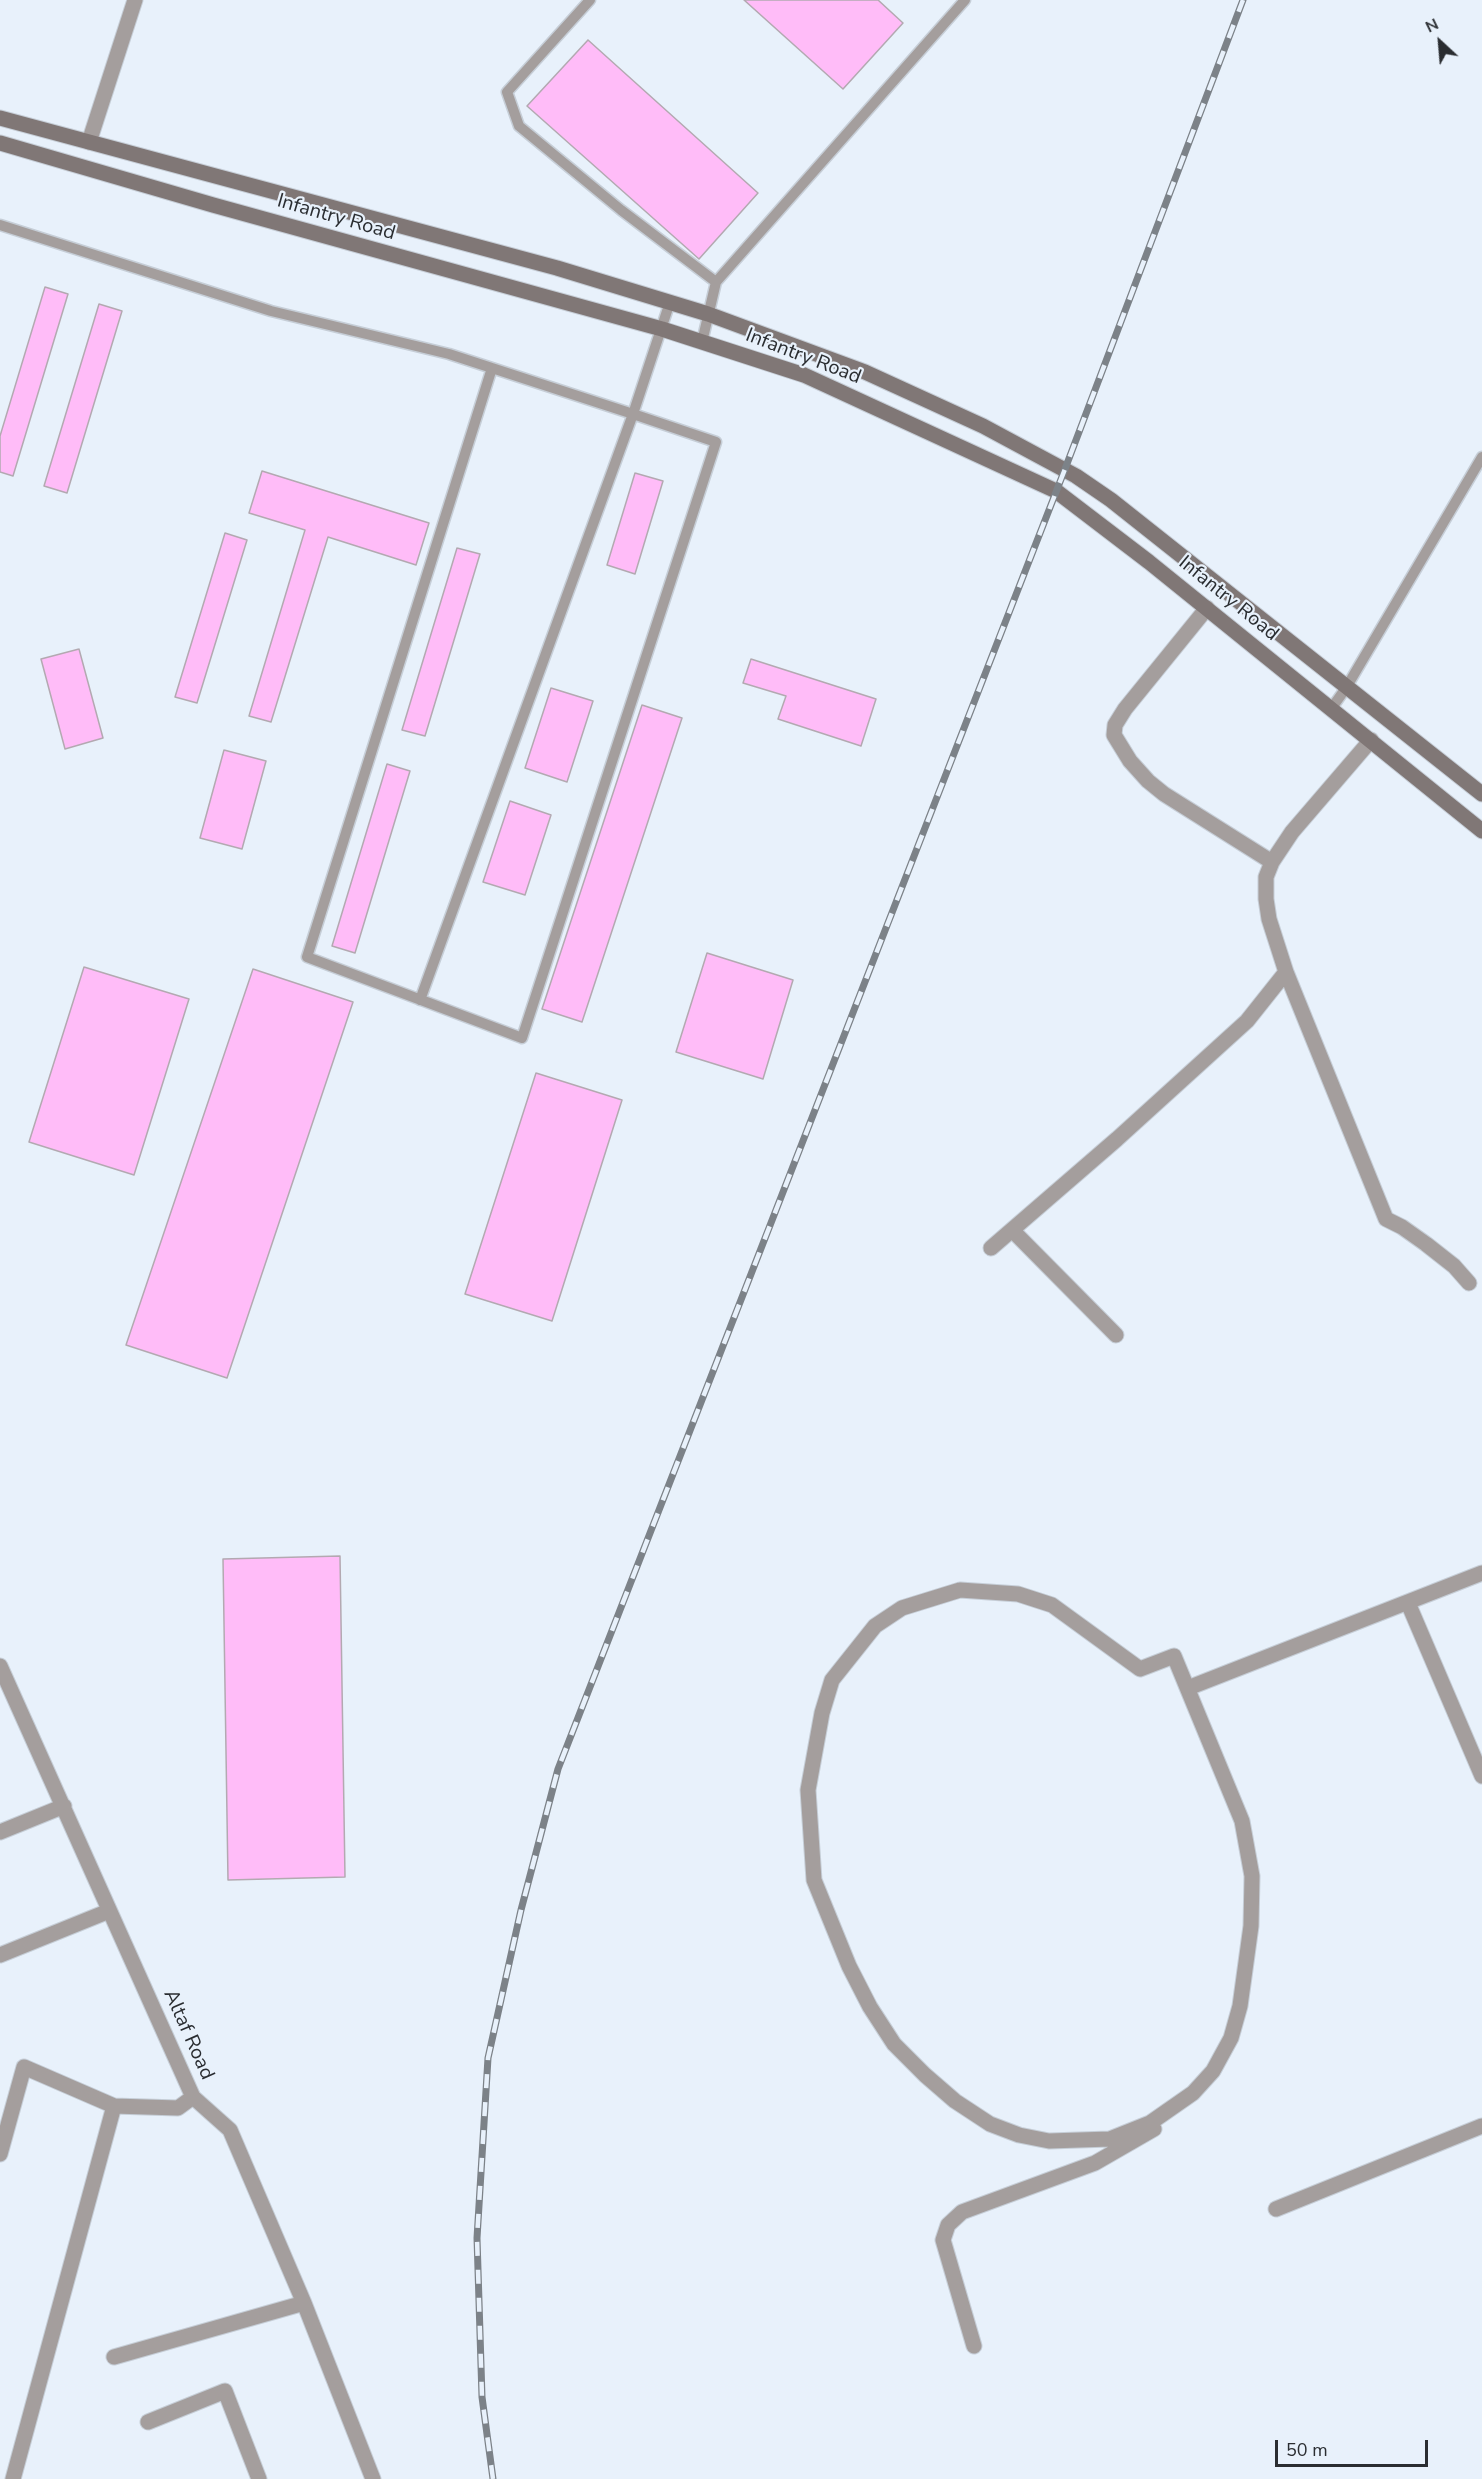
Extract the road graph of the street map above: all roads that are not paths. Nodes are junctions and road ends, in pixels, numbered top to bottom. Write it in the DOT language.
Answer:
graph roads {
  1 [pos="135,0"];
  2 [pos="590,0"];
  3 [pos="958,2"];
  4 [pos="0,118"];
  5 [pos="89,142"];
  6 [pos="0,143"];
  7 [pos="0,225"];
  8 [pos="716,282"];
  9 [pos="670,303"];
  10 [pos="708,314"];
  11 [pos="662,329"];
  12 [pos="702,342"];
  13 [pos="492,368"];
  14 [pos="633,414"];
  15 [pos="1482,457"];
  16 [pos="1207,608"];
  17 [pos="1346,688"];
  18 [pos="1331,709"];
  19 [pos="1371,741"];
  20 [pos="1482,794"];
  21 [pos="1482,831"];
  22 [pos="1272,862"];
  23 [pos="1286,972"];
  24 [pos="420,1000"];
  25 [pos="1013,1231"];
  26 [pos="991,1248"];
  27 [pos="1469,1283"];
  28 [pos="1116,1335"];
  29 [pos="1482,1574"];
  30 [pos="1408,1603"];
  31 [pos="0,1666"];
  32 [pos="1188,1688"];
  33 [pos="1482,1776"];
  34 [pos="64,1806"];
  35 [pos="0,1832"];
  36 [pos="109,1911"];
  37 [pos="0,1955"];
  38 [pos="193,2097"];
  39 [pos="114,2106"];
  40 [pos="1167,2113"];
  41 [pos="1482,2126"];
  42 [pos="0,2154"];
  43 [pos="1276,2209"];
  44 [pos="304,2303"];
  45 [pos="974,2346"];
  46 [pos="114,2357"];
  47 [pos="148,2422"];
  48 [pos="13,2479"];
  49 [pos="259,2479"];
  50 [pos="374,2479"];
  1 -- 5 [label="street"];
  2 -- 8 [label="lane"];
  3 -- 8 [label="lane"];
  4 -- 5 [label="main road, Infantry Road"];
  5 -- 9 [label="main road, Infantry Road"];
  6 -- 11 [label="main road, Infantry Road"];
  7 -- 13 [label="lane"];
  8 -- 10 [label="lane"];
  9 -- 10 [label="main road, Infantry Road"];
  9 -- 11 [label="lane"];
  10 -- 12 [label="lane"];
  10 -- 17 [label="main road, Infantry Road"];
  11 -- 12 [label="main road, Infantry Road"];
  11 -- 14 [label="lane"];
  12 -- 16 [label="main road, Infantry Road"];
  13 -- 14 [label="lane"];
  13 -- 24 [label="lane"];
  14 -- 24 [label="lane"];
  14 -- 24 [label="lane"];
  15 -- 17 [label="lane"];
  16 -- 18 [label="main road, Infantry Road"];
  16 -- 22 [label="street"];
  17 -- 18 [label="lane"];
  17 -- 20 [label="main road, Infantry Road"];
  18 -- 19 [label="main road, Infantry Road"];
  19 -- 21 [label="main road, Infantry Road"];
  19 -- 22 [label="street"];
  22 -- 23 [label="street"];
  23 -- 25 [label="street"];
  23 -- 27 [label="street"];
  25 -- 26 [label="street"];
  25 -- 28 [label="street"];
  29 -- 30 [label="street"];
  30 -- 32 [label="street"];
  30 -- 33 [label="street"];
  31 -- 34 [label="street, Altaf Road"];
  32 -- 40 [label="street"];
  32 -- 40 [label="street"];
  34 -- 35 [label="street"];
  34 -- 36 [label="street, Altaf Road"];
  36 -- 37 [label="street"];
  36 -- 38 [label="street, Altaf Road"];
  38 -- 39 [label="street"];
  38 -- 44 [label="street, Altaf Road"];
  39 -- 42 [label="street"];
  39 -- 48 [label="street"];
  40 -- 45 [label="street"];
  41 -- 43 [label="street"];
  44 -- 46 [label="street"];
  44 -- 50 [label="street, Altaf Road"];
  47 -- 49 [label="street"];
}
